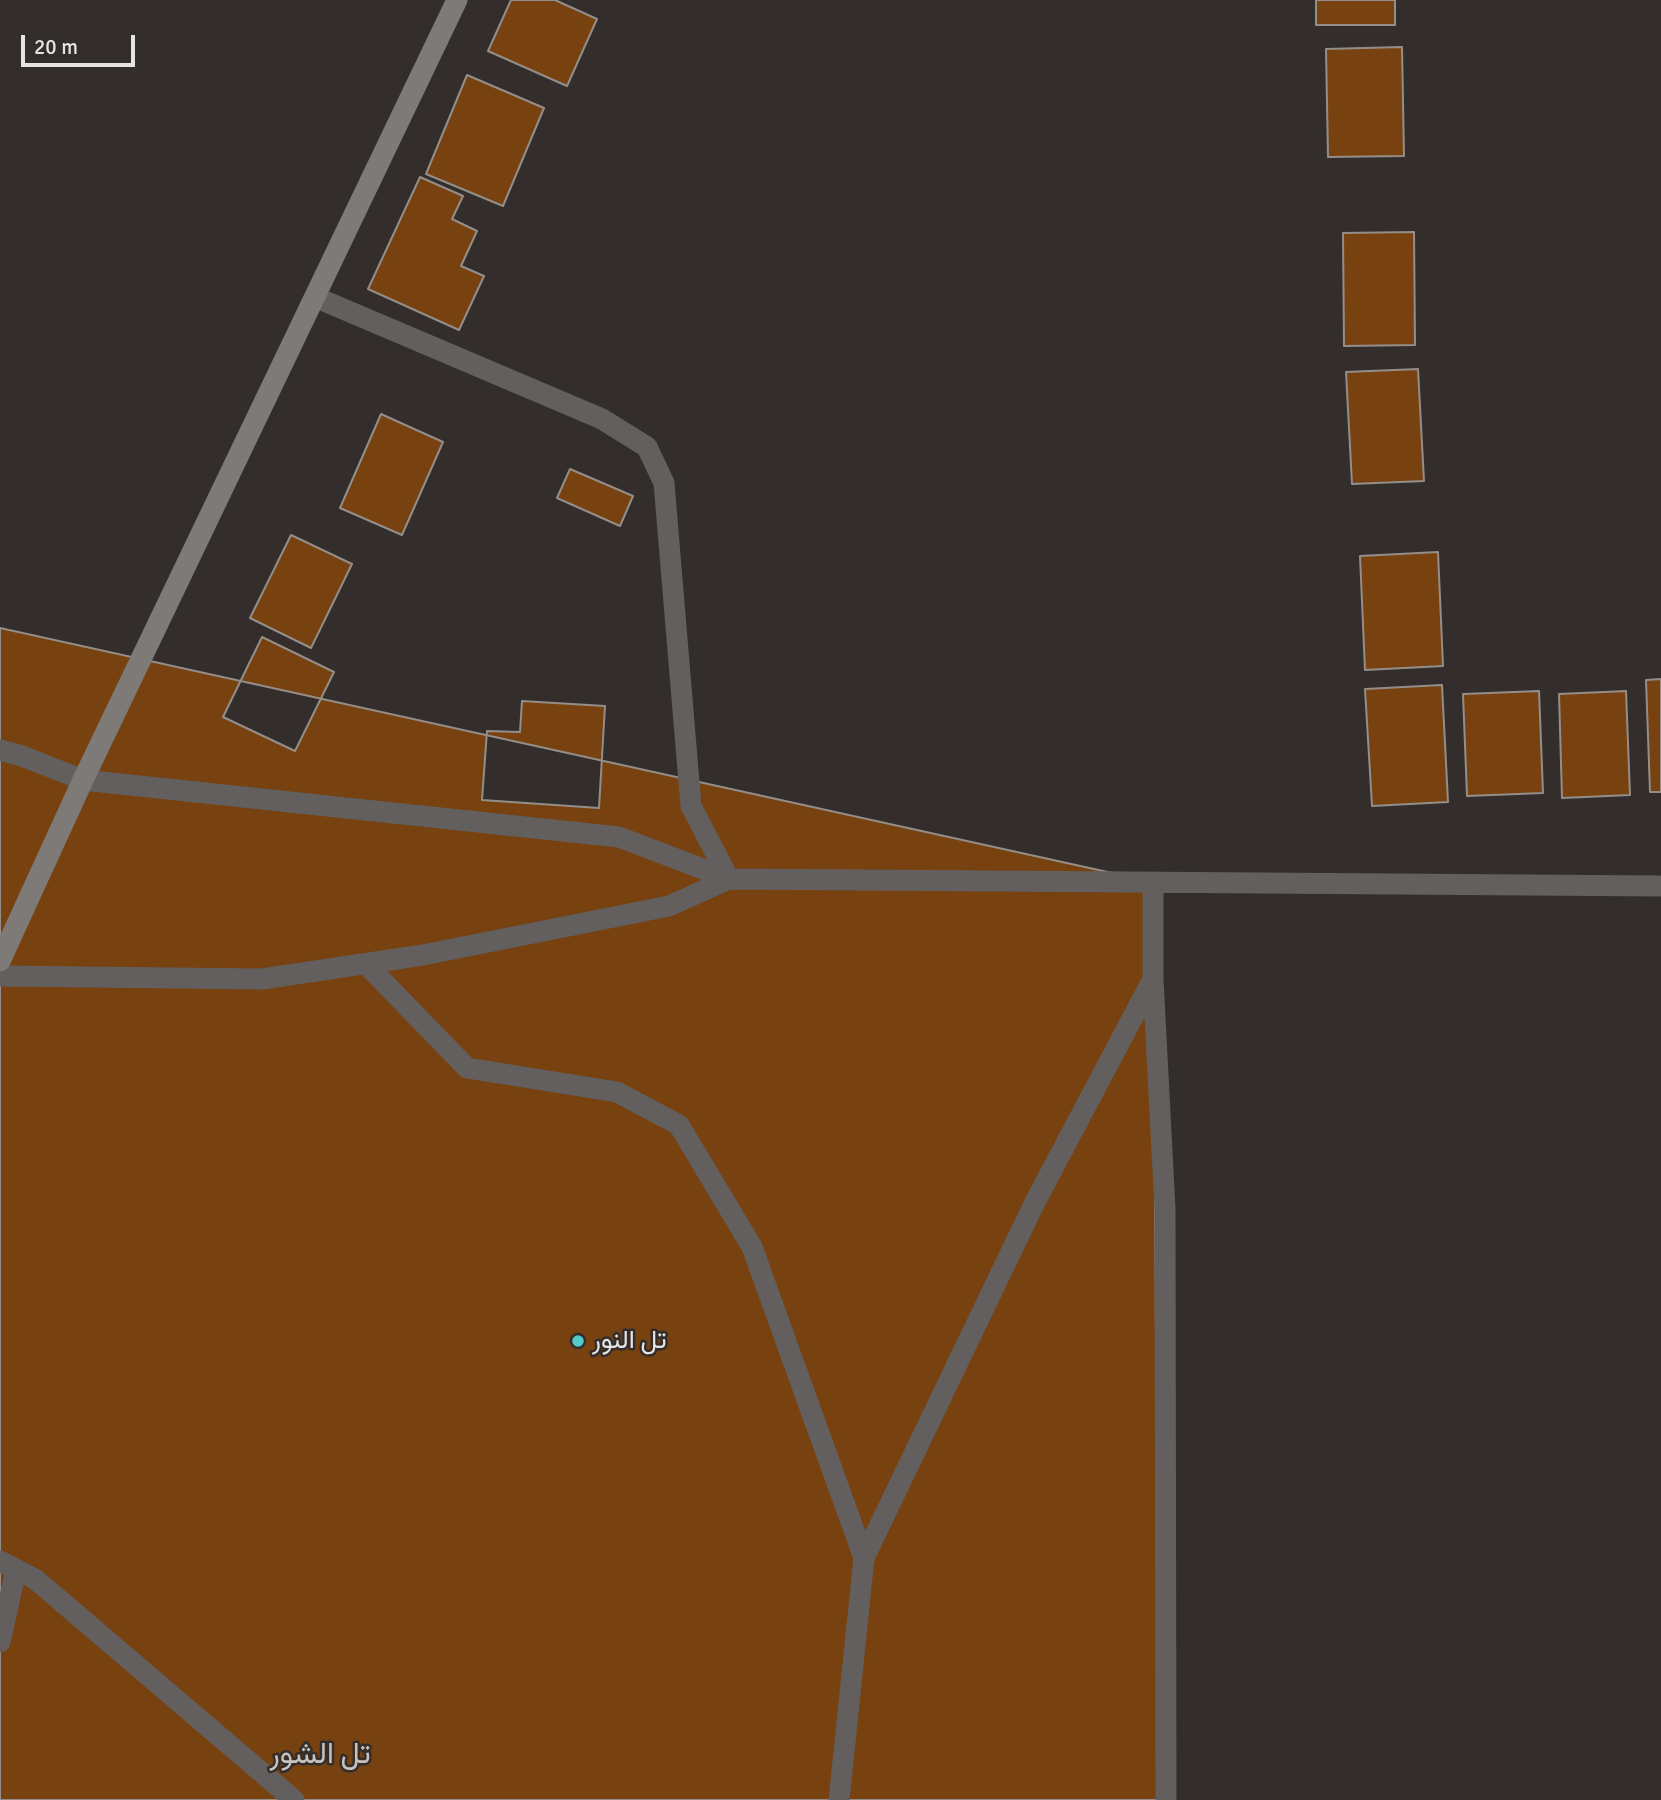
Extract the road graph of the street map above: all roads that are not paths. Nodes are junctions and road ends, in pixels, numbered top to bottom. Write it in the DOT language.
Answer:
graph roads {
  1 [pos="457,0"];
  2 [pos="315,297"];
  3 [pos="0,750"];
  4 [pos="83,779"];
  5 [pos="729,878"];
  6 [pos="1153,882"];
  7 [pos="1661,886"];
  8 [pos="0,961"];
  9 [pos="366,964"];
  10 [pos="0,976"];
  11 [pos="1153,979"];
  12 [pos="864,1558"];
  13 [pos="8,1565"];
  14 [pos="0,1642"];
  15 [pos="294,1800"];
  16 [pos="839,1800"];
  17 [pos="1166,1800"];
  1 -- 2 [label="street"];
  2 -- 4 [label="street"];
  2 -- 5 [label="street"];
  3 -- 4 [label="street"];
  4 -- 5 [label="street"];
  4 -- 8 [label="street"];
  5 -- 6 [label="street"];
  5 -- 9 [label="street"];
  6 -- 7 [label="street"];
  6 -- 11 [label="street"];
  9 -- 10 [label="street"];
  9 -- 12 [label="street"];
  11 -- 12 [label="street"];
  11 -- 17 [label="street"];
  12 -- 16 [label="street"];
  13 -- 14 [label="street"];
  13 -- 15 [label="street"];
}
